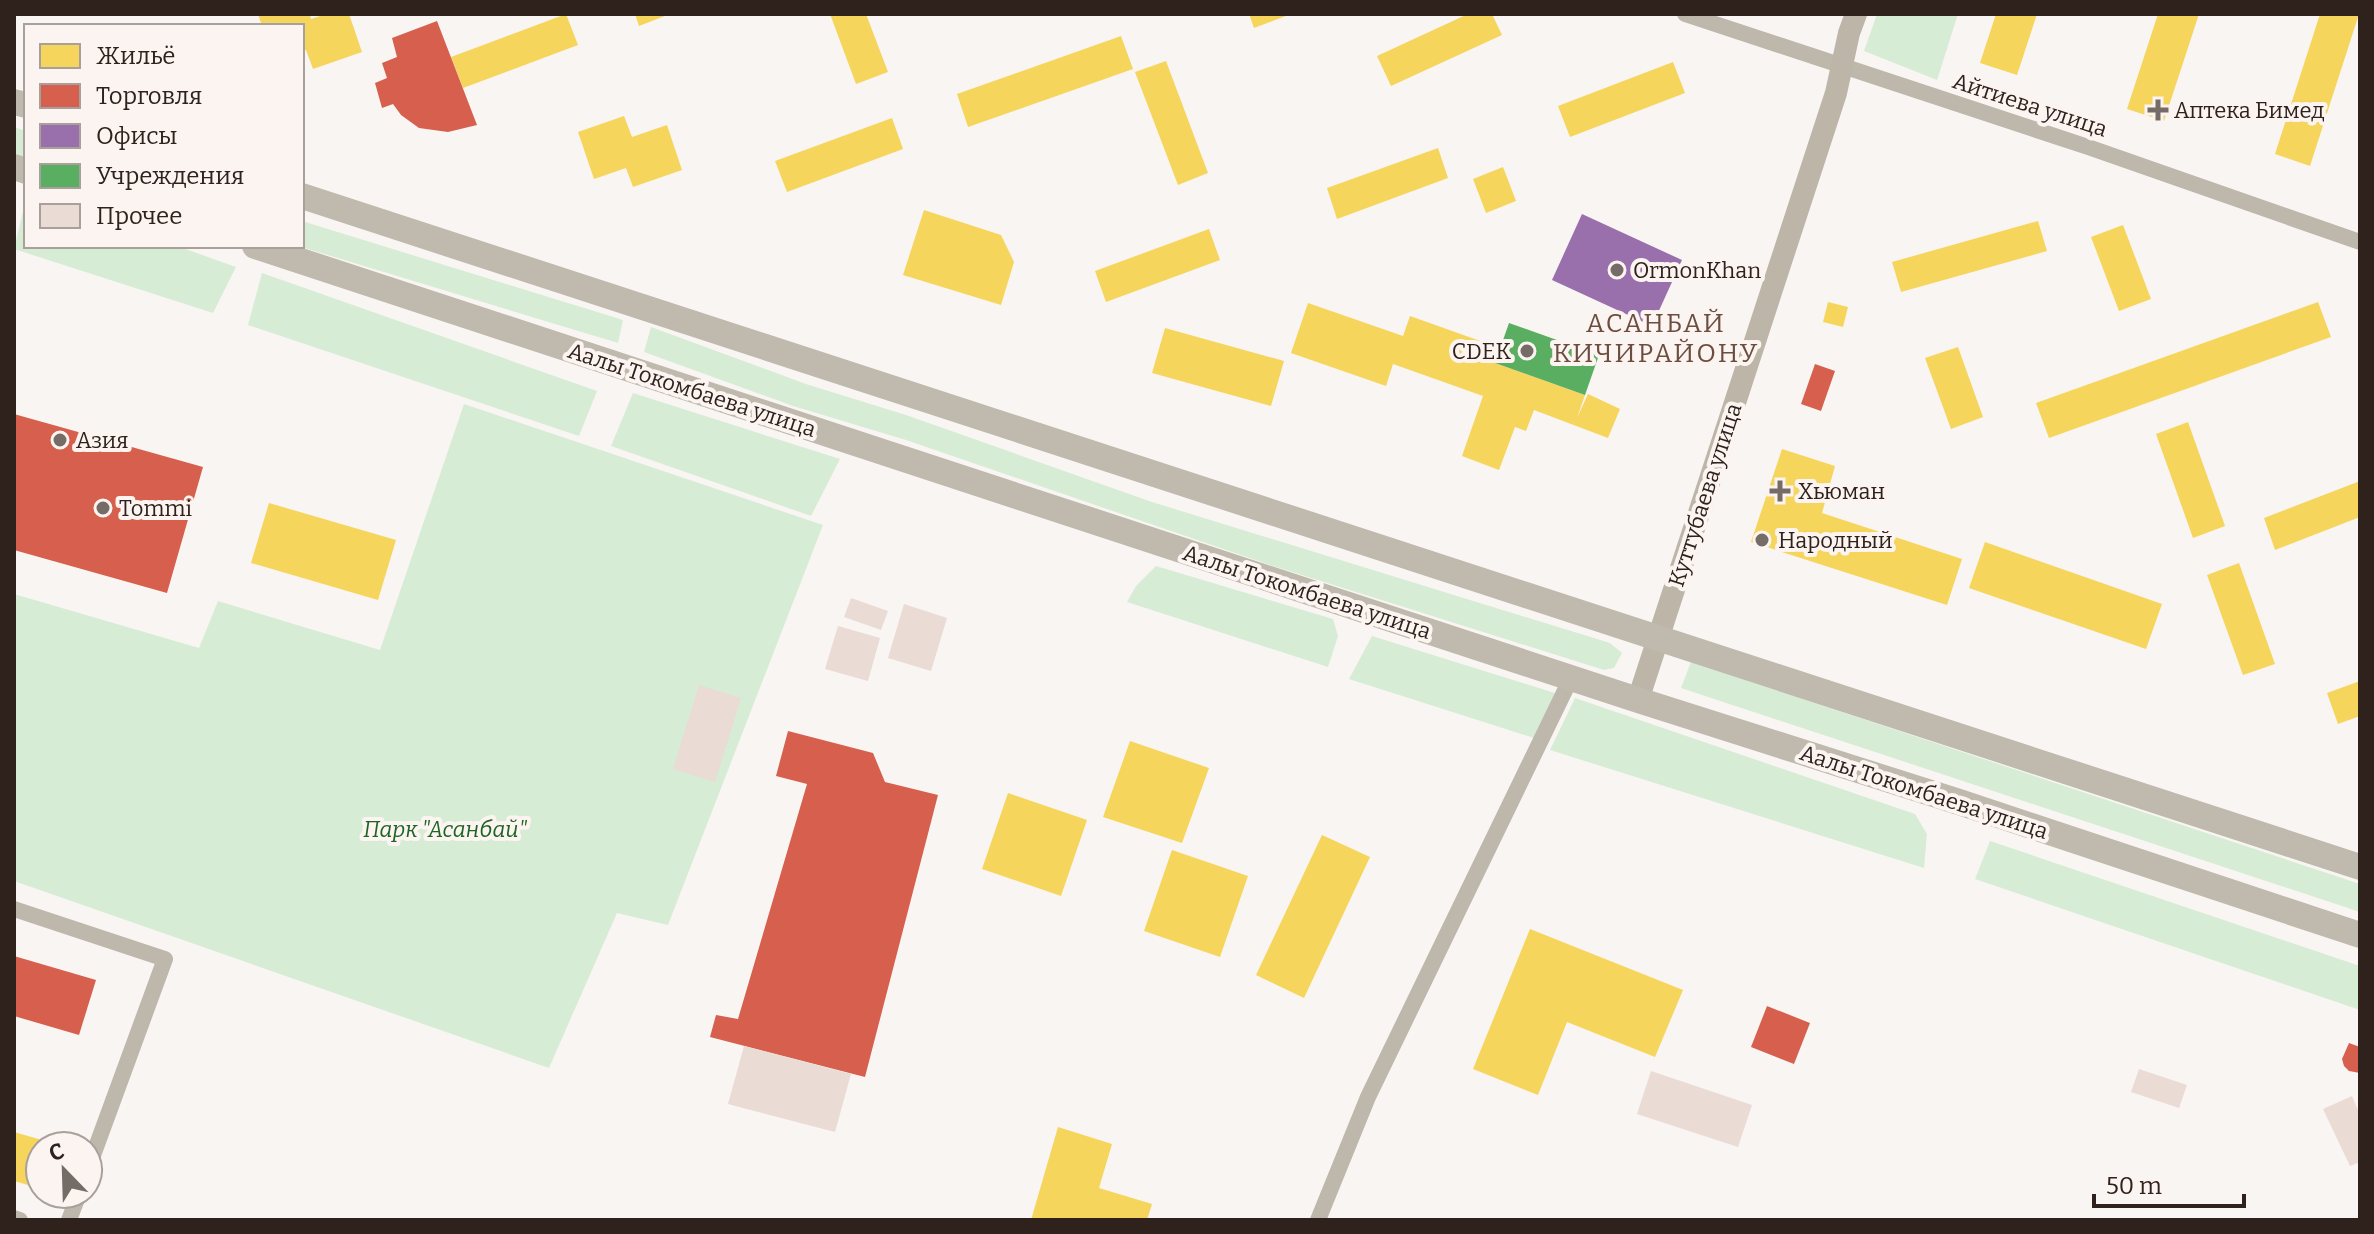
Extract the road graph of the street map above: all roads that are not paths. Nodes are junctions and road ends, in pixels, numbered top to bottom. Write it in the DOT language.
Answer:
graph roads {
  1 [pos="1685,14"];
  2 [pos="1856,14"];
  3 [pos="1841,65"];
  4 [pos="304,197"];
  5 [pos="2360,242"];
  6 [pos="261,248"];
  7 [pos="1659,639"];
  8 [pos="1571,678"];
  9 [pos="1638,700"];
  10 [pos="2360,867"];
  11 [pos="14,909"];
  12 [pos="2360,935"];
  13 [pos="102,1130"];
  14 [pos="1318,1220"];
  1 -- 3 [label="street, Айтиева улица"];
  2 -- 3 [label="main road, Куттубаева улица"];
  3 -- 5 [label="street, Айтиева улица"];
  3 -- 7 [label="main road, Куттубаева улица"];
  4 -- 7 [label="main road"];
  6 -- 8 [label="main road, Аалы Токомбаева улица"];
  7 -- 9 [label="main road, Куттубаева улица"];
  7 -- 10 [label="main road"];
  8 -- 9 [label="main road, Аалы Токомбаева улица"];
  8 -- 14 [label="street"];
  9 -- 12 [label="main road, Аалы Токомбаева улица"];
  11 -- 13 [label="street"];
}
